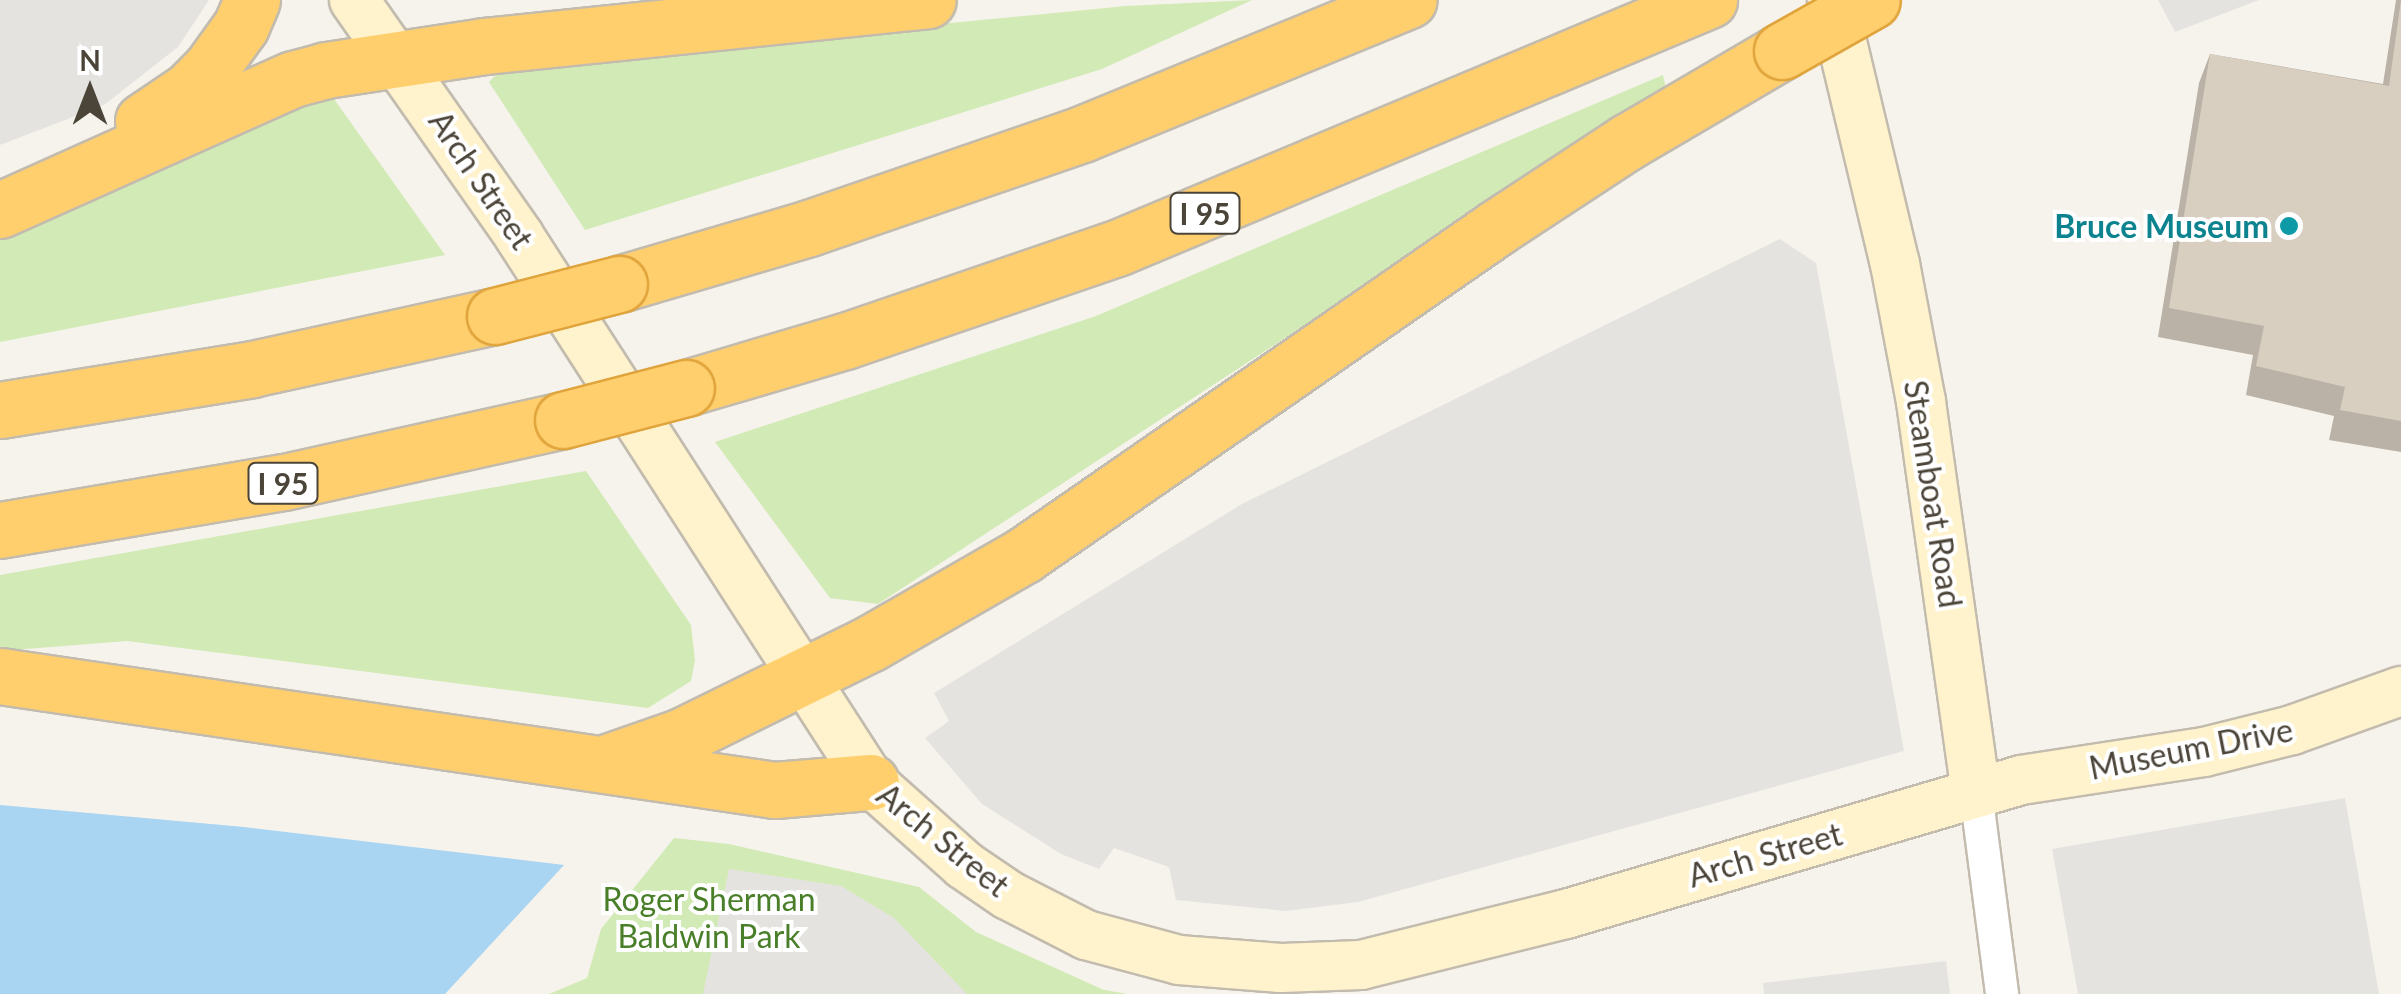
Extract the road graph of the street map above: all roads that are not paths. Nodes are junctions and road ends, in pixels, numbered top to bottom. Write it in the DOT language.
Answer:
graph roads {
  1 [pos="252,0"];
  2 [pos="354,0"];
  3 [pos="928,0"];
  4 [pos="1409,0"];
  5 [pos="1709,0"];
  6 [pos="1832,0"];
  7 [pos="1872,0"];
  8 [pos="396,57"];
  9 [pos="0,207"];
  10 [pos="0,410"];
  11 [pos="0,530"];
  12 [pos="803,674"];
  13 [pos="0,676"];
  14 [pos="2401,691"];
  15 [pos="605,763"];
  16 [pos="872,782"];
  17 [pos="1976,793"];
  18 [pos="2002,994"];
  1 -- 9 [label="highway"];
  2 -- 8 [label="main road, Arch Street"];
  3 -- 8 [label="highway"];
  4 -- 10 [label="highway, bridge"];
  5 -- 11 [label="highway, I 95, bridge"];
  6 -- 17 [label="main road, Steamboat Road"];
  7 -- 12 [label="highway, bridge"];
  8 -- 9 [label="highway"];
  8 -- 12 [label="main road, Arch Street"];
  12 -- 15 [label="highway"];
  12 -- 16 [label="main road, Arch Street"];
  13 -- 15 [label="highway"];
  14 -- 17 [label="main road, Museum Drive"];
  15 -- 16 [label="highway"];
  16 -- 17 [label="main road, Arch Street"];
  17 -- 18 [label="street, Steamboat Road"];
}
